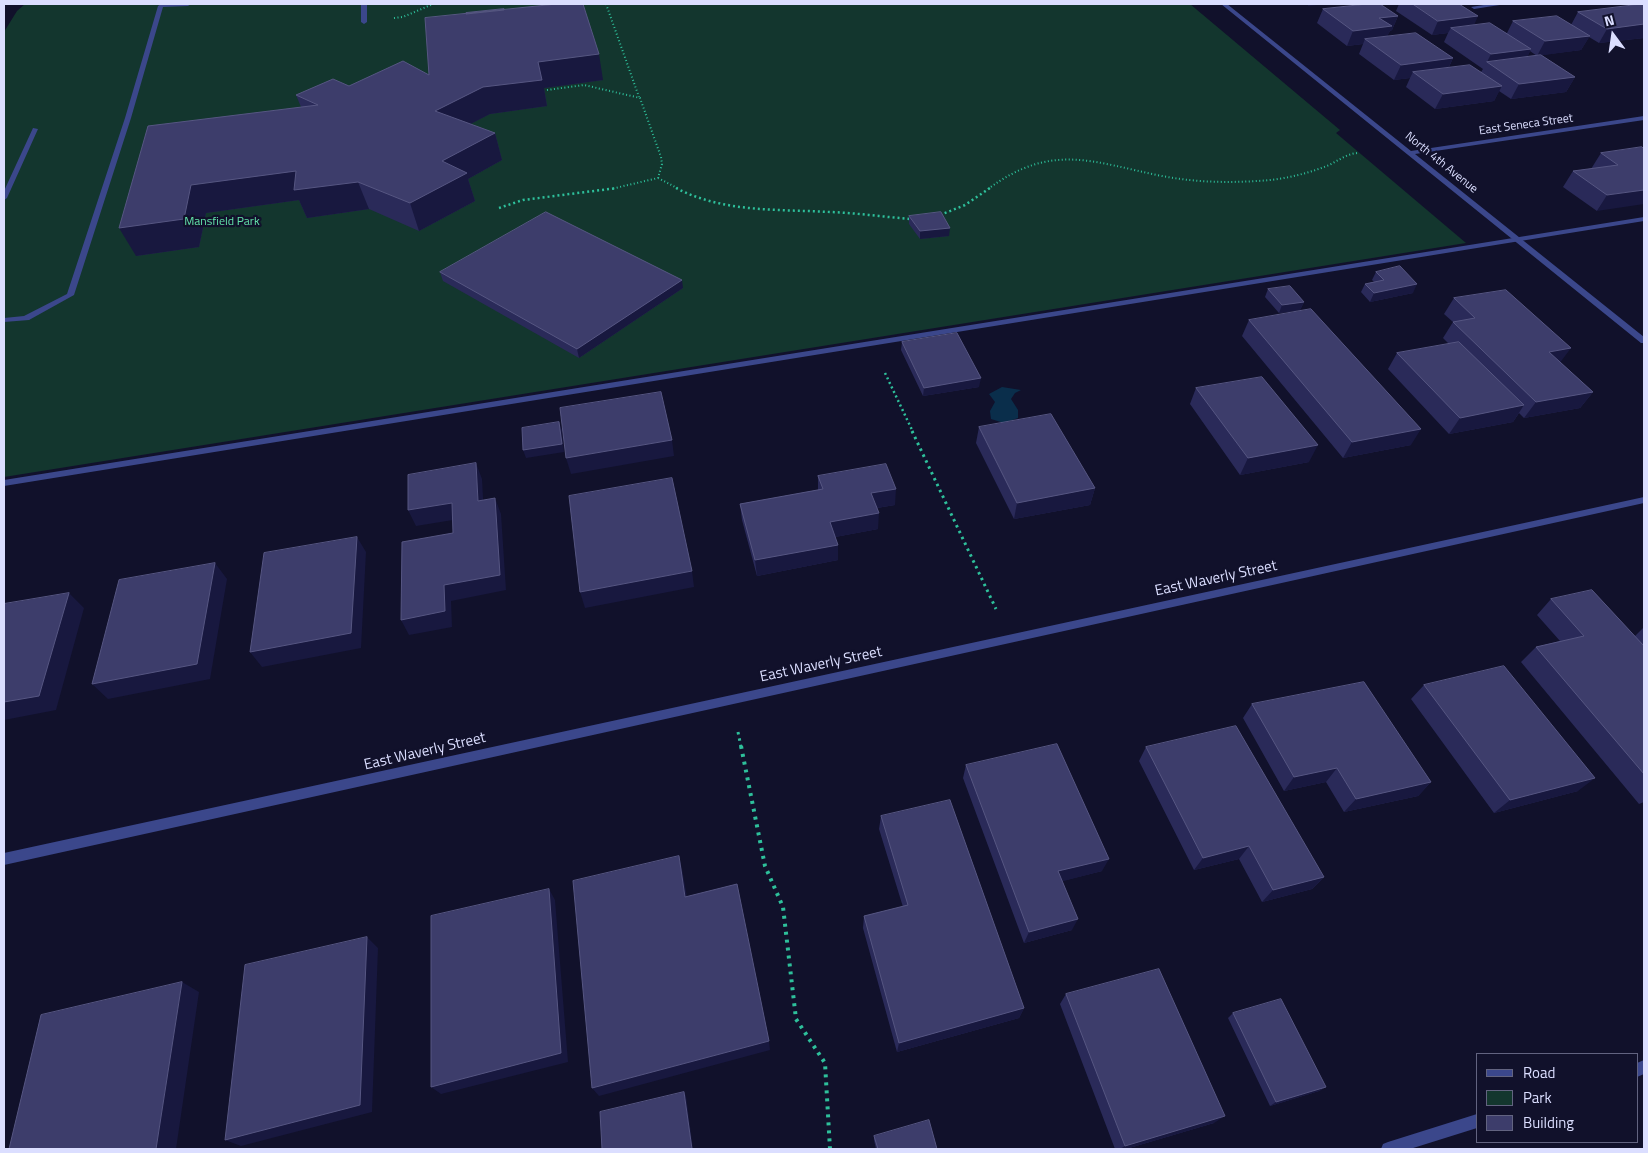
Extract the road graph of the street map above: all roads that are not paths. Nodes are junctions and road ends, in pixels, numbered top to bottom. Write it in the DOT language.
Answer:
graph roads {
  1 [pos="188,4"];
  2 [pos="364,4"];
  3 [pos="1224,4"];
  4 [pos="1503,4"];
  5 [pos="1474,7"];
  6 [pos="364,22"];
  7 [pos="1644,118"];
  8 [pos="35,129"];
  9 [pos="1411,153"];
  10 [pos="4,198"];
  11 [pos="1644,219"];
  12 [pos="1518,239"];
  13 [pos="4,320"];
  14 [pos="1644,341"];
  15 [pos="4,483"];
  16 [pos="1644,500"];
  17 [pos="4,859"];
  18 [pos="1476,1121"];
  19 [pos="1388,1149"];
  1 -- 13 [label="street"];
  2 -- 6 [label="street"];
  3 -- 9 [label="street, North 4th Avenue"];
  4 -- 5 [label="street"];
  7 -- 9 [label="street, East Seneca Street"];
  8 -- 10 [label="street"];
  9 -- 12 [label="street, North 4th Avenue"];
  11 -- 12 [label="street"];
  12 -- 14 [label="street, North 4th Avenue"];
  12 -- 15 [label="street"];
  16 -- 17 [label="street, East Waverly Street"];
  18 -- 19 [label="street"];
}
